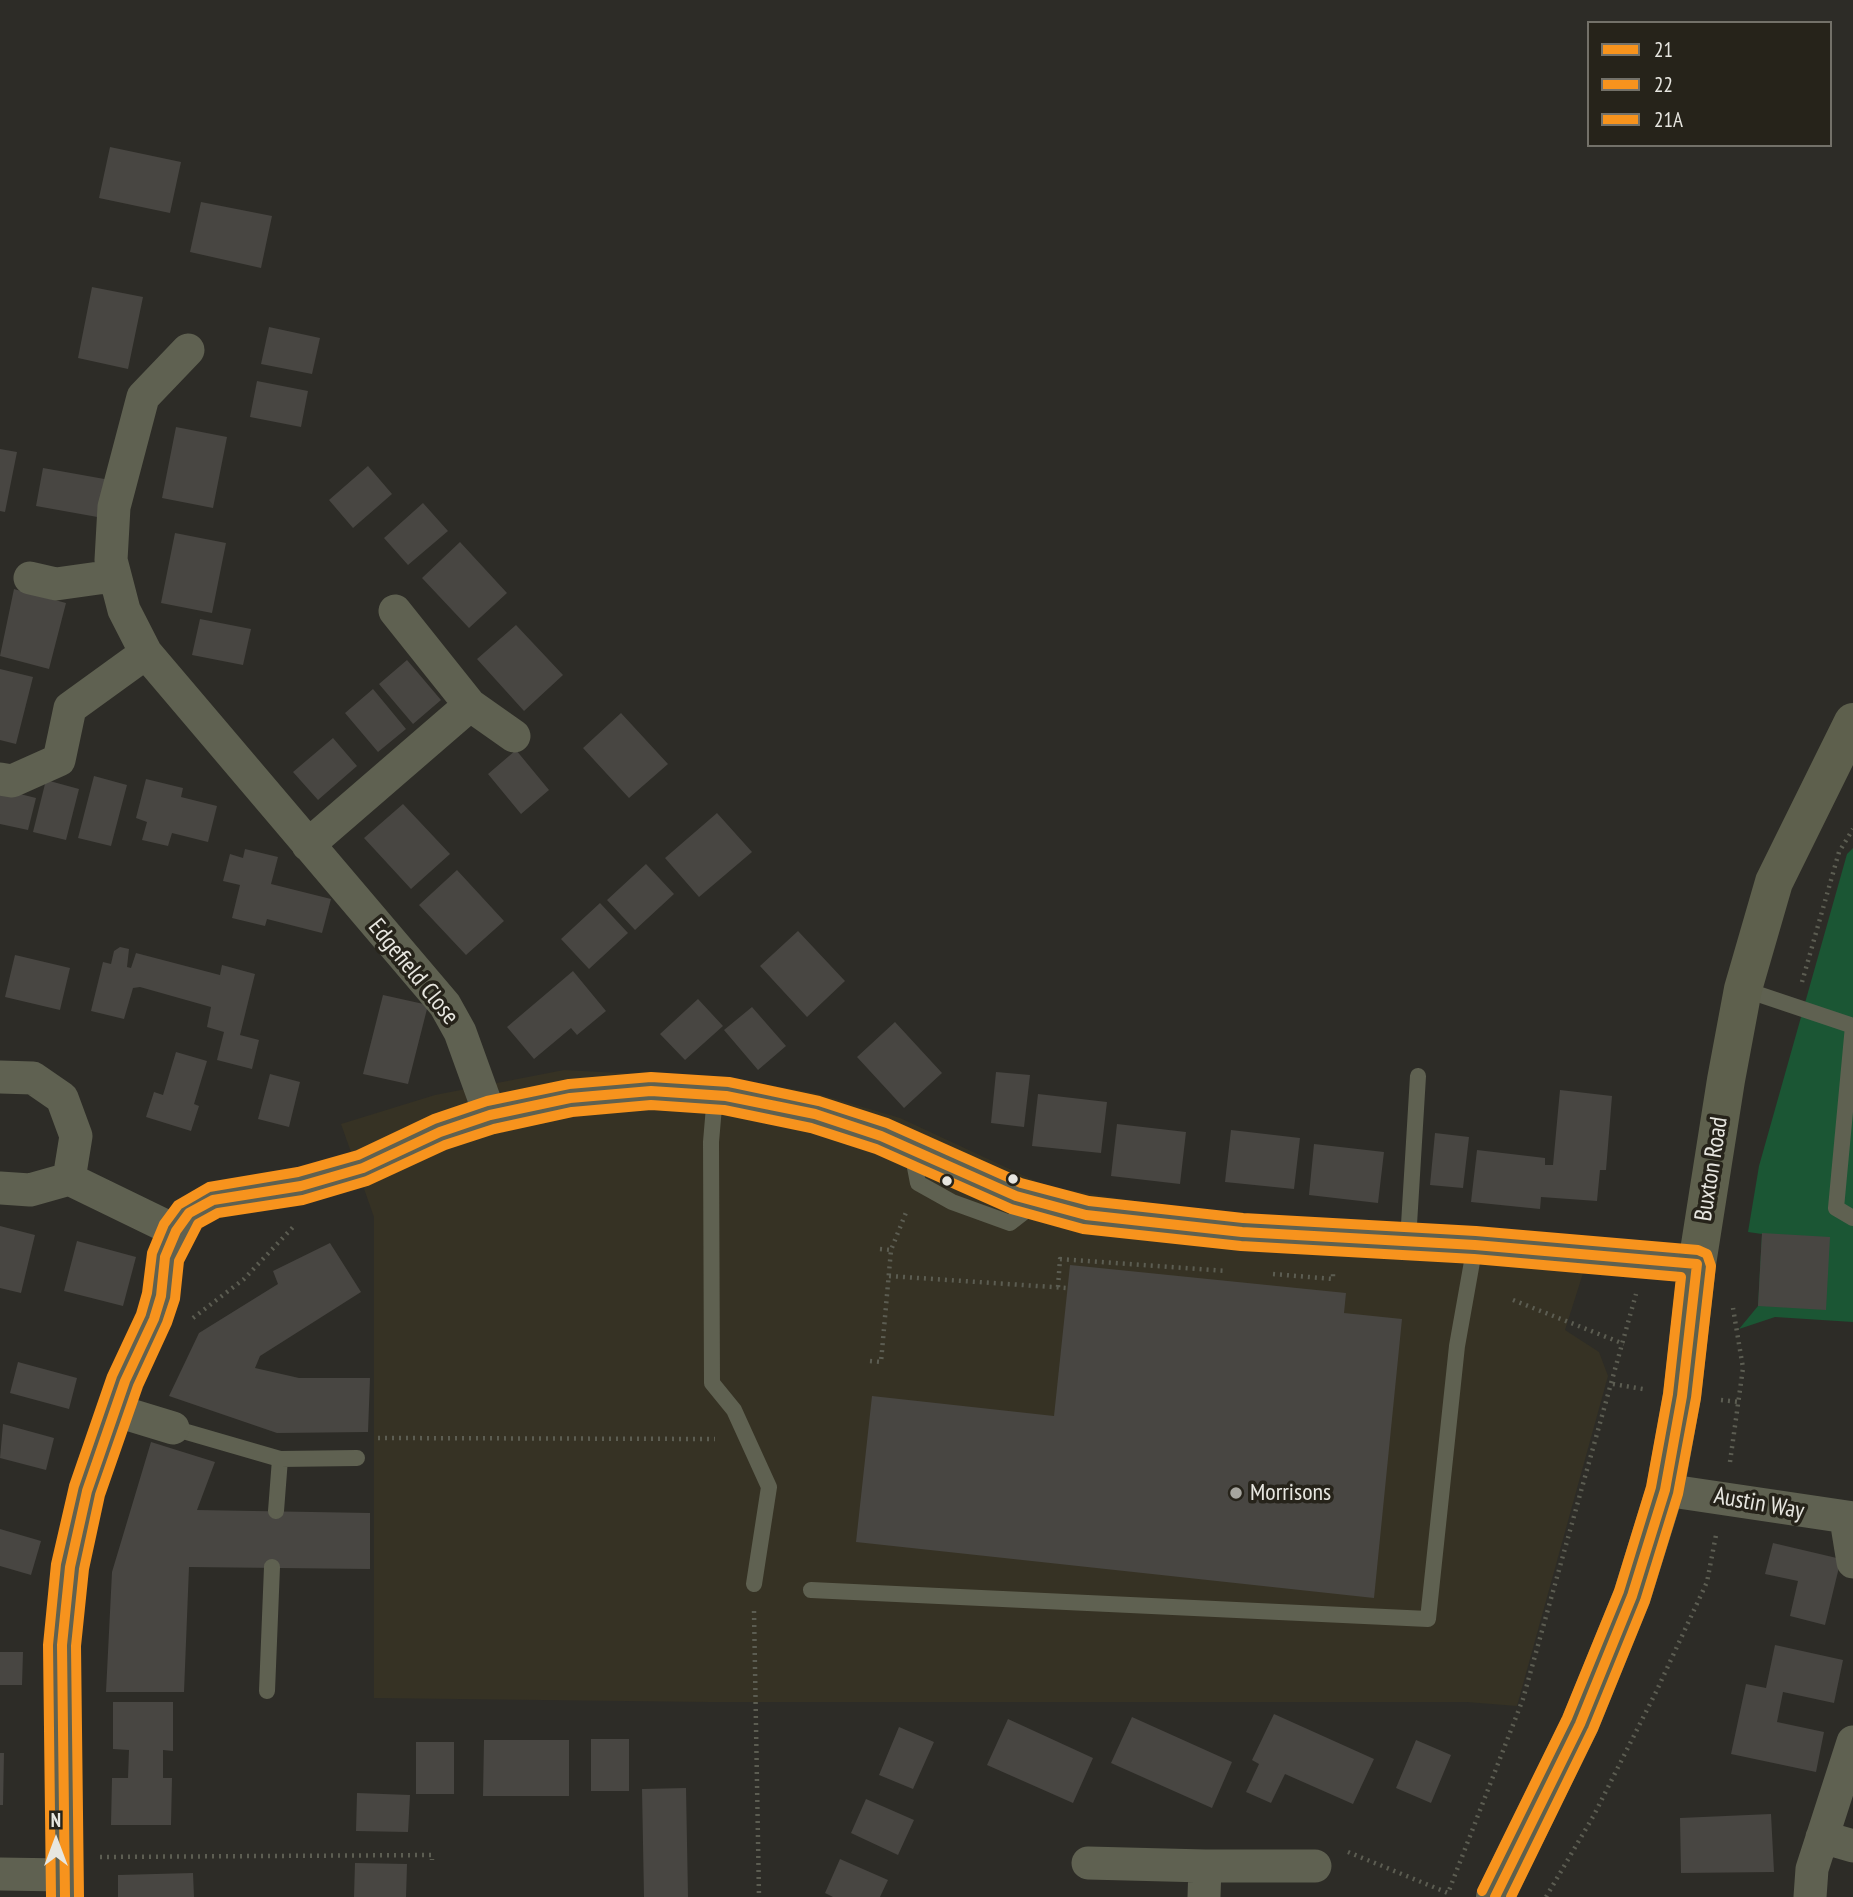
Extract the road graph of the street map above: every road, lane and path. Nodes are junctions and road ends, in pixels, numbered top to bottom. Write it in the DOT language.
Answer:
graph roads {
  1 [pos="188,350"];
  2 [pos="114,576"];
  3 [pos="30,578"];
  4 [pos="395,611"];
  5 [pos="146,653"];
  6 [pos="470,705"];
  7 [pos="1853,722"];
  8 [pos="514,736"];
  9 [pos="0,779"];
  10 [pos="1853,828"];
  11 [pos="308,845"];
  12 [pos="1743,989"];
  13 [pos="1794,1006"];
  14 [pos="1418,1076"];
  15 [pos="0,1077"];
  16 [pos="715,1095"];
  17 [pos="490,1115"];
  18 [pos="915,1168"];
  19 [pos="69,1179"];
  20 [pos="301,1186"];
  21 [pos="0,1188"];
  22 [pos="1853,1218"];
  23 [pos="176,1231"];
  24 [pos="1408,1241"];
  25 [pos="1475,1245"];
  26 [pos="880,1249"];
  27 [pos="891,1250"];
  28 [pos="1644,1259"];
  29 [pos="1698,1264"];
  30 [pos="1237,1272"];
  31 [pos="1264,1274"];
  32 [pos="889,1276"];
  33 [pos="1333,1279"];
  34 [pos="1058,1287"];
  35 [pos="1068,1288"];
  36 [pos="1513,1300"];
  37 [pos="154,1319"];
  38 [pos="1624,1344"];
  39 [pos="870,1361"];
  40 [pos="114,1410"];
  41 [pos="173,1428"];
  42 [pos="747,1439"];
  43 [pos="357,1458"];
  44 [pos="280,1459"];
  45 [pos="1665,1490"];
  46 [pos="276,1511"];
  47 [pos="1850,1519"];
  48 [pos="1853,1562"];
  49 [pos="272,1567"];
  50 [pos="754,1584"];
  51 [pos="811,1590"];
  52 [pos="267,1691"];
  53 [pos="1853,1742"];
  54 [pos="1822,1837"];
  55 [pos="1853,1846"];
  56 [pos="432,1860"];
  57 [pos="1088,1863"];
  58 [pos="1315,1866"];
  59 [pos="0,1874"];
  60 [pos="65,1877"];
  61 [pos="1204,1882"];
  62 [pos="759,1897"];
  63 [pos="1495,1897"];
  64 [pos="1810,1897"];
  1 -- 2 [label="street, Edgefield Close"];
  2 -- 3 [label="street"];
  2 -- 5 [label="street, Edgefield Close"];
  4 -- 6 [label="street"];
  5 -- 9 [label="street"];
  5 -- 11 [label="street, Edgefield Close"];
  6 -- 8 [label="street"];
  6 -- 11 [label="street"];
  7 -- 12 [label="street, Buxton Road"];
  10 -- 13 [label="path"];
  11 -- 17 [label="street, Edgefield Close"];
  12 -- 13 [label="lane"];
  12 -- 29 [label="street, Buxton Road"];
  13 -- 22 [label="lane"];
  14 -- 24 [label="lane"];
  15 -- 19 [label="street"];
  16 -- 17 [label="street"];
  16 -- 18 [label="street"];
  16 -- 42 [label="lane"];
  17 -- 20 [label="street"];
  18 -- 24 [label="street"];
  18 -- 27 [label="path"];
  19 -- 21 [label="street"];
  19 -- 23 [label="street"];
  20 -- 23 [label="street"];
  20 -- 37 [label="path"];
  23 -- 37 [label="street"];
  24 -- 25 [label="street"];
  25 -- 28 [label="street"];
  25 -- 51 [label="lane"];
  26 -- 27 [label="path"];
  27 -- 32 [label="path"];
  28 -- 29 [label="street"];
  28 -- 38 [label="path"];
  29 -- 45 [label="street, Buxton Road"];
  30 -- 34 [label="path"];
  31 -- 33 [label="path"];
  32 -- 34 [label="path"];
  32 -- 39 [label="path"];
  34 -- 35 [label="path"];
  36 -- 38 [label="path"];
  37 -- 40 [label="street"];
  38 -- 58 [label="path"];
  40 -- 41 [label="street"];
  40 -- 60 [label="street"];
  41 -- 44 [label="lane"];
  42 -- 43 [label="path"];
  42 -- 50 [label="lane"];
  43 -- 44 [label="lane"];
  44 -- 46 [label="lane"];
  45 -- 47 [label="street, Austin Way"];
  45 -- 63 [label="street, Buxton Road"];
  47 -- 48 [label="street"];
  49 -- 52 [label="lane"];
  50 -- 62 [label="path"];
  53 -- 54 [label="street"];
  54 -- 55 [label="street"];
  54 -- 64 [label="street"];
  56 -- 60 [label="path"];
  57 -- 61 [label="street"];
  58 -- 61 [label="street"];
  59 -- 60 [label="street"];
}
